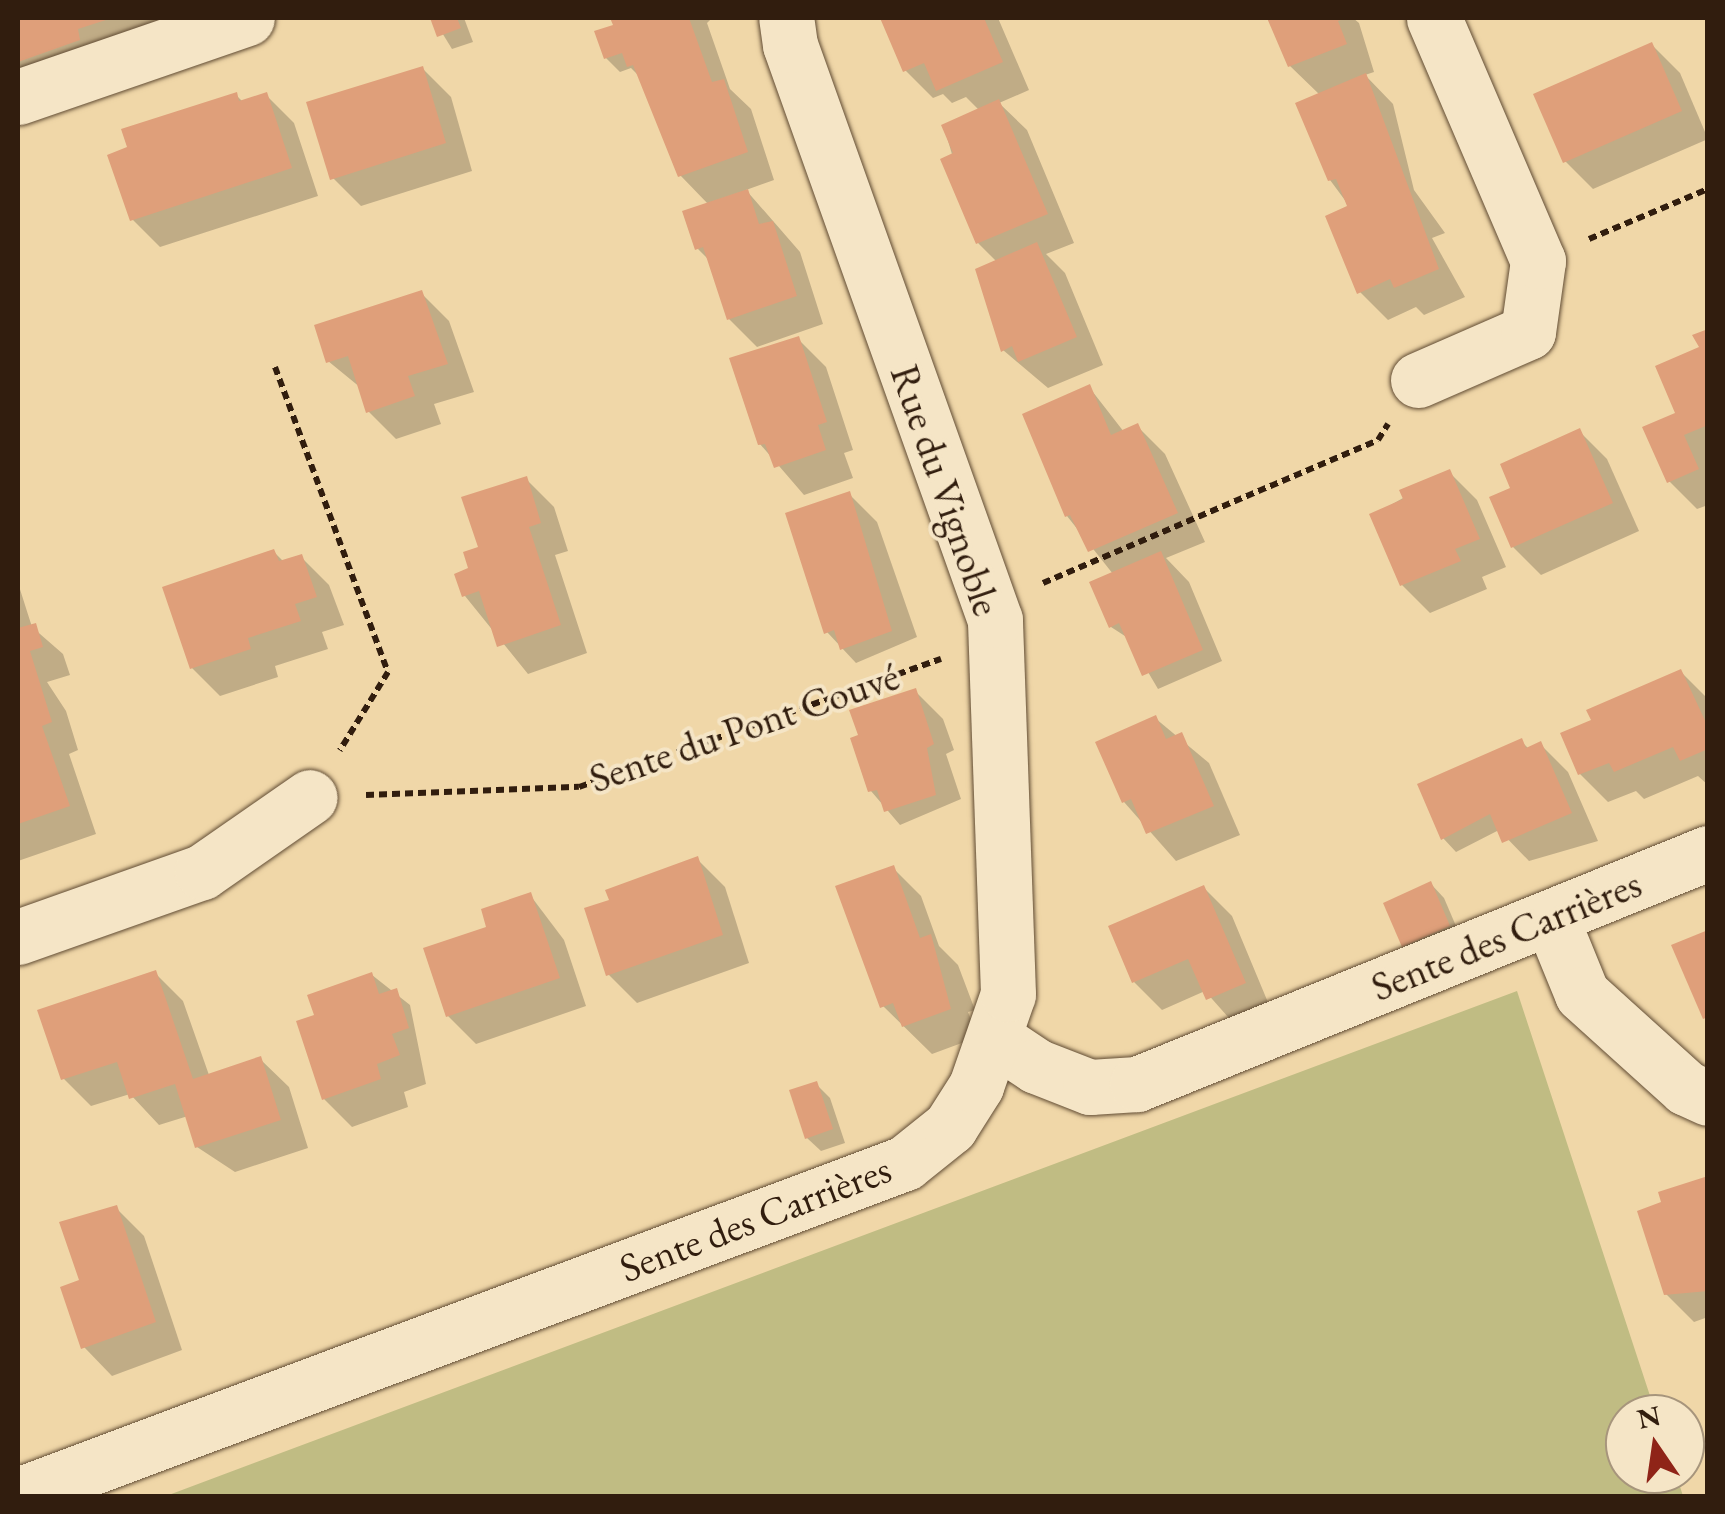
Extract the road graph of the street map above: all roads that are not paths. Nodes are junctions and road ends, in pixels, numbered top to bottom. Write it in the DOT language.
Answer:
graph roads {
  1 [pos="247,18"];
  2 [pos="786,18"];
  3 [pos="1434,18"];
  4 [pos="18,97"];
  5 [pos="1418,380"];
  6 [pos="310,797"];
  7 [pos="1708,853"];
  8 [pos="1551,918"];
  9 [pos="18,937"];
  10 [pos="994,1038"];
  11 [pos="1708,1098"];
  12 [pos="18,1496"];
  1 -- 4 [label="street"];
  2 -- 10 [label="street, Rue du Vignoble"];
  3 -- 5 [label="street"];
  6 -- 9 [label="street"];
  7 -- 8 [label="street, Sente des Carrières"];
  8 -- 10 [label="street, Sente des Carrières"];
  8 -- 11 [label="street"];
  10 -- 12 [label="street, Sente des Carrières"];
}
